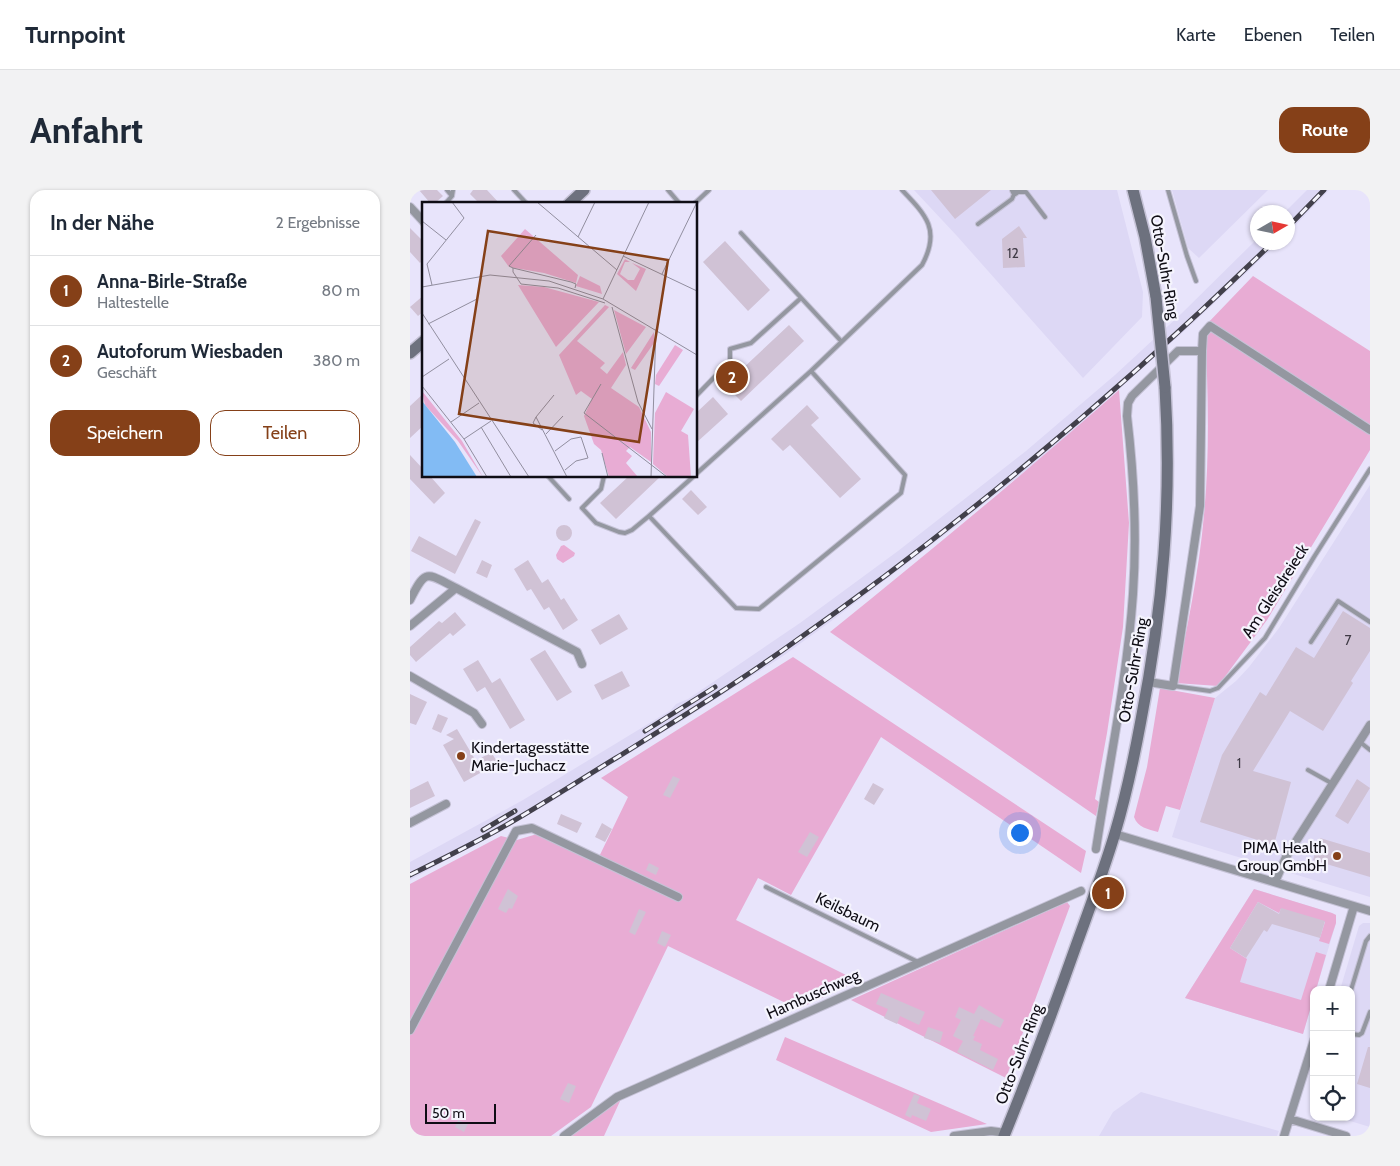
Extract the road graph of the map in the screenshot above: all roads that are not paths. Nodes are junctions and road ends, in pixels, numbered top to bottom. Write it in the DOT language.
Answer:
graph roads {
  1 [pos="446,190"];
  2 [pos="453,190"];
  3 [pos="514,190"];
  4 [pos="668,190"];
  5 [pos="710,190"];
  6 [pos="902,190"];
  7 [pos="1133,190"];
  8 [pos="1168,190"];
  9 [pos="1014,191"];
  10 [pos="579,192"];
  11 [pos="452,196"];
  12 [pos="448,202"];
  13 [pos="525,202"];
  14 [pos="571,202"];
  15 [pos="678,202"];
  16 [pos="696,202"];
  17 [pos="410,207"];
  18 [pos="1045,217"];
  19 [pos="422,220"];
  20 [pos="978,224"];
  21 [pos="741,233"];
  22 [pos="1196,281"];
  23 [pos="801,298"];
  24 [pos="841,341"];
  25 [pos="422,343"];
  26 [pos="1202,351"];
  27 [pos="410,353"];
  28 [pos="811,371"];
  29 [pos="698,394"];
  30 [pos="1370,430"];
  31 [pos="1370,469"];
  32 [pos="698,472"];
  33 [pos="550,478"];
  34 [pos="604,478"];
  35 [pos="692,478"];
  36 [pos="569,499"];
  37 [pos="650,516"];
  38 [pos="456,588"];
  39 [pos="410,600"];
  40 [pos="1370,622"];
  41 [pos="410,626"];
  42 [pos="1311,642"];
  43 [pos="582,664"];
  44 [pos="410,676"];
  45 [pos="1149,682"];
  46 [pos="1173,686"];
  47 [pos="482,724"];
  48 [pos="1370,725"];
  49 [pos="1360,742"];
  50 [pos="1370,750"];
  51 [pos="1308,770"];
  52 [pos="1332,784"];
  53 [pos="446,804"];
  54 [pos="410,822"];
  55 [pos="1115,834"];
  56 [pos="1096,849"];
  57 [pos="1275,882"];
  58 [pos="766,887"];
  59 [pos="1081,891"];
  60 [pos="678,897"];
  61 [pos="1354,906"];
  62 [pos="1370,911"];
  63 [pos="1370,936"];
  64 [pos="918,962"];
  65 [pos="1330,986"];
  66 [pos="1352,986"];
  67 [pos="1370,1012"];
  68 [pos="410,1030"];
  69 [pos="1355,1034"];
  70 [pos="1310,1053"];
  71 [pos="1290,1119"];
  72 [pos="1005,1134"];
  73 [pos="564,1136"];
  74 [pos="954,1136"];
  75 [pos="1284,1136"];
  76 [pos="1346,1136"];
  1 -- 11 [label="lane"];
  2 -- 11 [label="lane"];
  3 -- 13 [label="lane"];
  4 -- 15 [label="lane"];
  5 -- 16 [label="lane"];
  6 -- 24 [label="lane"];
  7 -- 45 [label="street, Otto-Suhr-Ring, bridge"];
  8 -- 22 [label="lane"];
  9 -- 18 [label="lane"];
  9 -- 20 [label="lane"];
  10 -- 14 [label="street"];
  11 -- 12 [label="lane"];
  17 -- 19 [label="street"];
  21 -- 23 [label="lane"];
  23 -- 24 [label="lane"];
  23 -- 29 [label="lane"];
  24 -- 28 [label="lane"];
  25 -- 27 [label="street"];
  26 -- 30 [label="street"];
  26 -- 46 [label="street"];
  26 -- 56 [label="street"];
  28 -- 32 [label="lane"];
  28 -- 37 [label="lane"];
  31 -- 46 [label="lane, Am Gleisdreieck"];
  33 -- 36 [label="lane"];
  34 -- 37 [label="lane"];
  35 -- 37 [label="lane"];
  38 -- 39 [label="street"];
  38 -- 41 [label="street"];
  38 -- 43 [label="street"];
  40 -- 42 [label="lane"];
  44 -- 47 [label="street"];
  45 -- 46 [label="street, Am Gleisdreieck"];
  45 -- 55 [label="street, Otto-Suhr-Ring"];
  48 -- 49 [label="street"];
  49 -- 50 [label="lane"];
  49 -- 52 [label="street"];
  51 -- 52 [label="lane"];
  52 -- 57 [label="street"];
  53 -- 54 [label="street"];
  55 -- 57 [label="street"];
  55 -- 72 [label="street, Otto-Suhr-Ring"];
  57 -- 61 [label="street"];
  58 -- 64 [label="lane, Keilsbaum"];
  59 -- 64 [label="street, Hambuschweg"];
  60 -- 68 [label="street"];
  61 -- 62 [label="street"];
  61 -- 65 [label="street"];
  63 -- 66 [label="lane"];
  64 -- 73 [label="street, Hambuschweg"];
  67 -- 69 [label="lane"];
  70 -- 71 [label="street"];
  71 -- 75 [label="street"];
  71 -- 76 [label="street"];
  72 -- 74 [label="street"];
}
